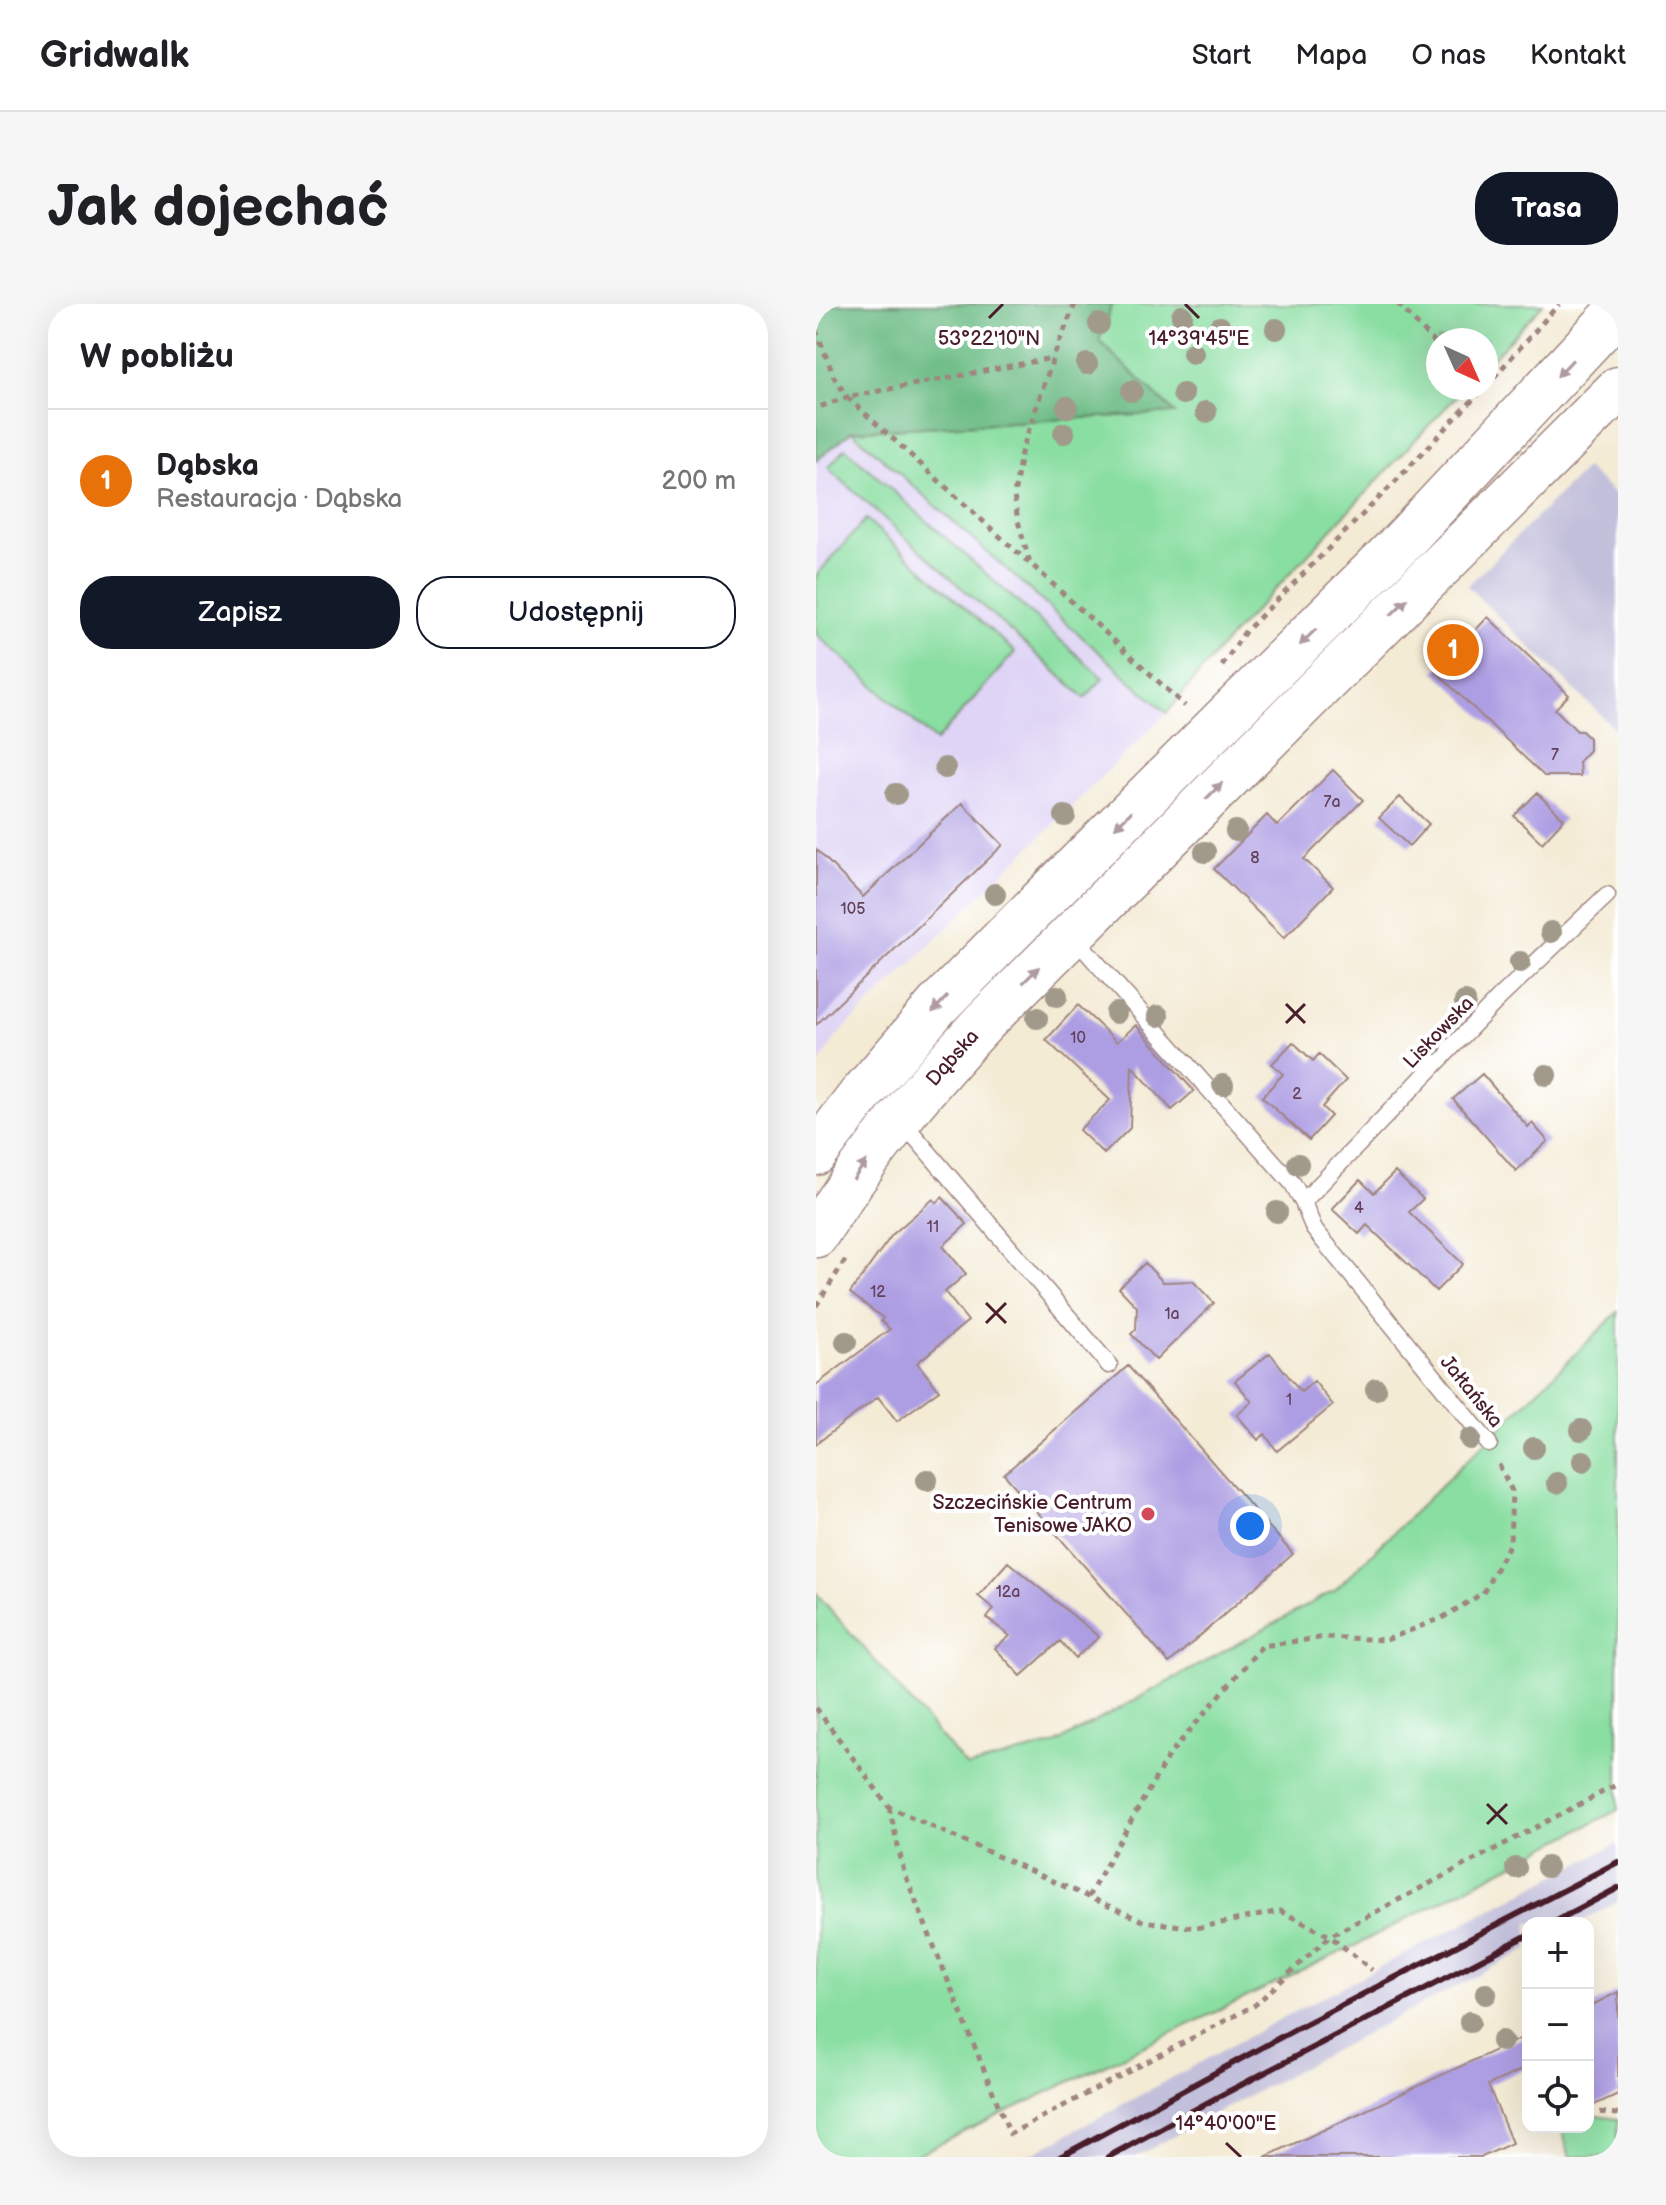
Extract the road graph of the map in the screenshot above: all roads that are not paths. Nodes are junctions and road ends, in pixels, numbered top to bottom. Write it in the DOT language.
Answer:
graph roads {
  1 [pos="1618,311"];
  2 [pos="1618,389"];
  3 [pos="1607,895"];
  4 [pos="1071,934"];
  5 [pos="899,1118"];
  6 [pos="816,1153"];
  7 [pos="1303,1202"];
  8 [pos="816,1235"];
  9 [pos="1109,1365"];
  10 [pos="1489,1444"];
  1 -- 6 [label="street, one-way"];
  4 -- 2 [label="street, Dąbska, one-way"];
  3 -- 7 [label="lane, Liskowska"];
  5 -- 4 [label="street, Dąbska, one-way"];
  4 -- 7 [label="lane, Jałtańska"];
  8 -- 5 [label="street, Dąbska, one-way"];
  5 -- 9 [label="lane"];
  7 -- 10 [label="lane, Jałtańska"];
}
